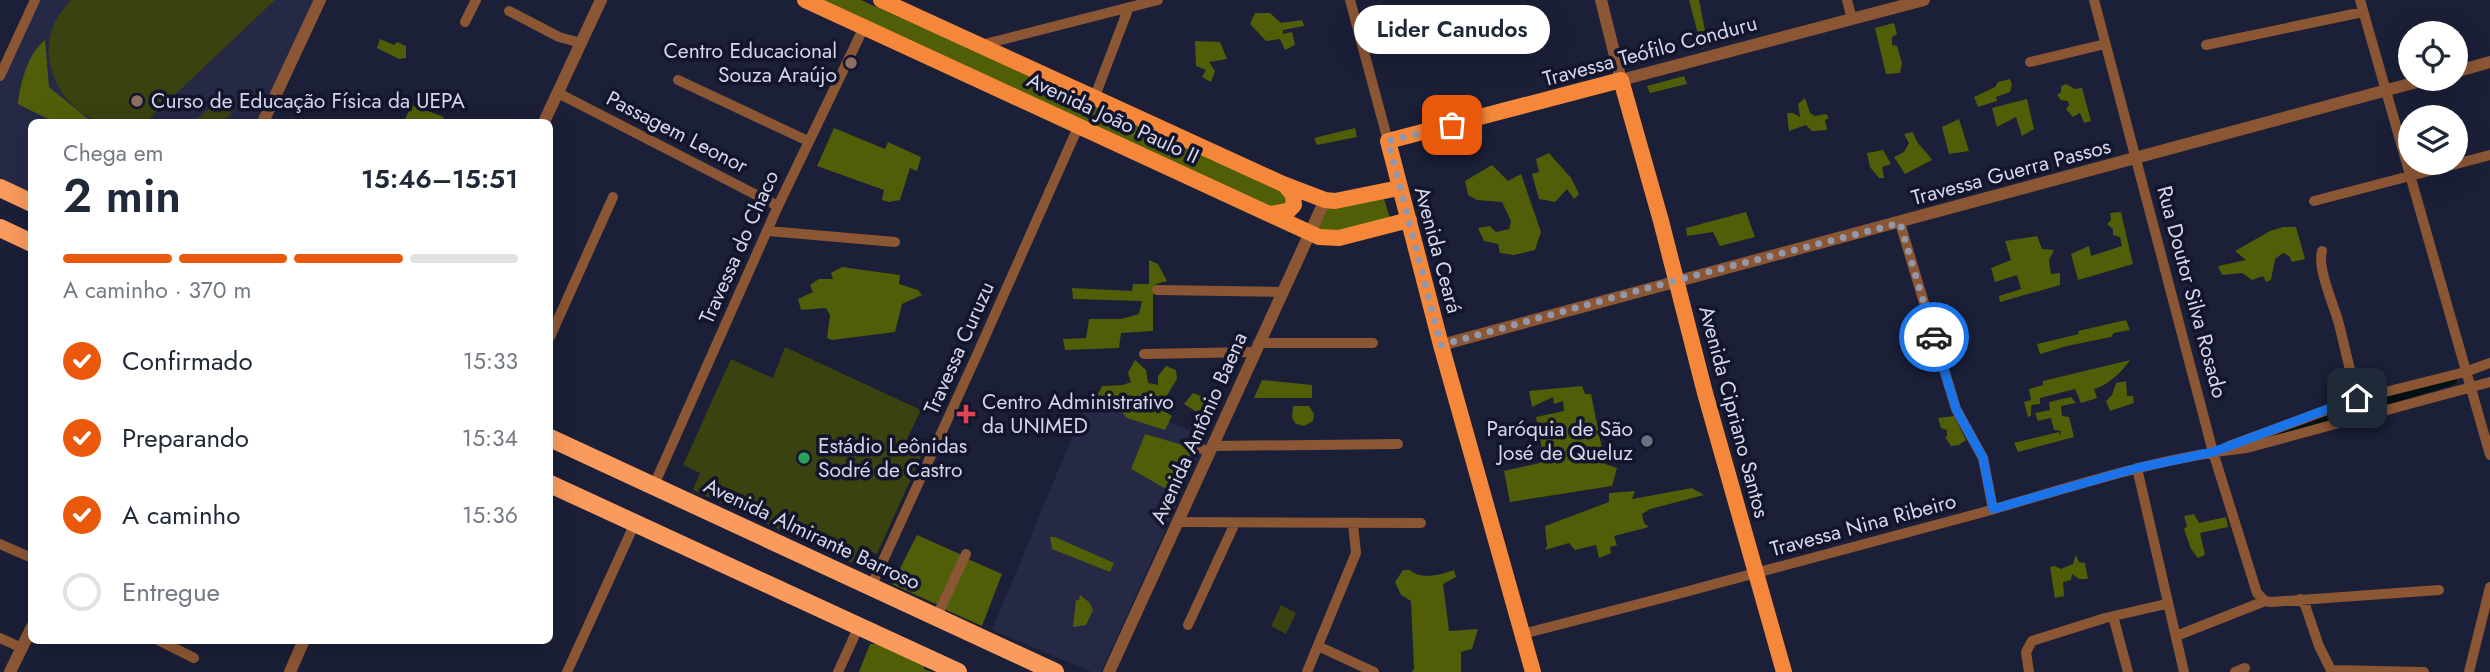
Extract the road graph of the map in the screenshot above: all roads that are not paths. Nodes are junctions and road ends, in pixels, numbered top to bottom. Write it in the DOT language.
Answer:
graph roads {
  1 [pos="34,0"];
  2 [pos="320,0"];
  3 [pos="476,0"];
  4 [pos="601,0"];
  5 [pos="805,0"];
  6 [pos="881,0"];
  7 [pos="1158,0"];
  8 [pos="1350,0"];
  9 [pos="1601,0"];
  10 [pos="1847,0"];
  11 [pos="1924,0"];
  12 [pos="2094,0"];
  13 [pos="2360,0"];
  14 [pos="1129,8"];
  15 [pos="509,11"];
  16 [pos="2364,12"];
  17 [pos="1852,19"];
  18 [pos="465,22"];
  19 [pos="864,27"];
  20 [pos="581,43"];
  21 [pos="981,44"];
  22 [pos="2105,44"];
  23 [pos="2206,45"];
  24 [pos="2030,62"];
  25 [pos="2490,62"];
  26 [pos="2468,68"];
  27 [pos="0,76"];
  28 [pos="678,80"];
  29 [pos="1621,80"];
  30 [pos="2398,87"];
  31 [pos="2386,90"];
  32 [pos="558,93"];
  33 [pos="1095,96"];
  34 [pos="264,119"];
  35 [pos="545,119"];
  36 [pos="1079,125"];
  37 [pos="808,141"];
  38 [pos="1388,141"];
  39 [pos="2490,155"];
  40 [pos="2137,158"];
  41 [pos="2410,177"];
  42 [pos="1283,184"];
  43 [pos="0,188"];
  44 [pos="1399,188"];
  45 [pos="612,197"];
  46 [pos="1325,200"];
  47 [pos="28,201"];
  48 [pos="2314,201"];
  49 [pos="778,206"];
  50 [pos="1271,214"];
  51 [pos="1409,220"];
  52 [pos="1900,223"];
  53 [pos="0,228"];
  54 [pos="768,230"];
  55 [pos="1309,232"];
  56 [pos="28,241"];
  57 [pos="895,242"];
  58 [pos="2322,251"];
  59 [pos="1677,280"];
  60 [pos="1157,290"];
  61 [pos="1282,292"];
  62 [pos="553,330"];
  63 [pos="1374,344"];
  64 [pos="1441,345"];
  65 [pos="1256,347"];
  66 [pos="1144,354"];
  67 [pos="2490,363"];
  68 [pos="2465,372"];
  69 [pos="2490,382"];
  70 [pos="2470,388"];
  71 [pos="2357,398"];
  72 [pos="553,439"];
  73 [pos="1398,444"];
  74 [pos="1195,446"];
  75 [pos="1210,449"];
  76 [pos="2213,452"];
  77 [pos="2490,455"];
  78 [pos="2137,468"];
  79 [pos="553,485"];
  80 [pos="654,485"];
  81 [pos="1993,509"];
  82 [pos="1177,522"];
  83 [pos="635,523"];
  84 [pos="1235,523"];
  85 [pos="1421,523"];
  86 [pos="1353,524"];
  87 [pos="0,544"];
  88 [pos="966,554"];
  89 [pos="28,556"];
  90 [pos="1757,573"];
  91 [pos="872,587"];
  92 [pos="2490,587"];
  93 [pos="2439,590"];
  94 [pos="2261,597"];
  95 [pos="2300,599"];
  96 [pos="2166,604"];
  97 [pos="2113,616"];
  98 [pos="936,618"];
  99 [pos="1188,625"];
  100 [pos="859,626"];
  101 [pos="1523,634"];
  102 [pos="28,635"];
  103 [pos="2176,636"];
  104 [pos="0,638"];
  105 [pos="166,644"];
  106 [pos="302,644"];
  107 [pos="1318,646"];
  108 [pos="22,648"];
  109 [pos="194,658"];
  110 [pos="14,671"];
  111 [pos="2332,671"];
  112 [pos="290,672"];
  113 [pos="567,672"];
  114 [pos="838,672"];
  115 [pos="958,672"];
  116 [pos="1055,672"];
  117 [pos="1109,672"];
  118 [pos="1307,672"];
  119 [pos="1374,672"];
  120 [pos="1533,672"];
  121 [pos="1784,672"];
  122 [pos="2029,672"];
  123 [pos="2128,672"];
  124 [pos="2184,672"];
  125 [pos="2424,672"];
  126 [pos="2469,672"];
  1 -- 27 [label="street"];
  2 -- 34 [label="street"];
  3 -- 18 [label="street"];
  4 -- 20 [label="street"];
  5 -- 19 [label="main road, Avenida João Paulo II"];
  6 -- 21 [label="main road, Avenida João Paulo II"];
  7 -- 14 [label="street"];
  8 -- 38 [label="street, Avenida Ceará"];
  9 -- 29 [label="street, Avenida Cipriano Santos"];
  10 -- 17 [label="street"];
  11 -- 17 [label="street, Travessa Teófilo Conduru"];
  12 -- 22 [label="street, Rua Doutor Silva Rosado"];
  13 -- 16 [label="street"];
  14 -- 21 [label="street"];
  14 -- 33 [label="street"];
  15 -- 20 [label="street"];
  16 -- 23 [label="street"];
  16 -- 31 [label="street"];
  17 -- 29 [label="street, Travessa Teófilo Conduru"];
  19 -- 36 [label="main road, Avenida João Paulo II"];
  19 -- 37 [label="street, Travessa do Chaco"];
  20 -- 32 [label="street"];
  21 -- 33 [label="main road, Avenida João Paulo II"];
  22 -- 24 [label="street"];
  22 -- 40 [label="street, Rua Doutor Silva Rosado"];
  25 -- 26 [label="street"];
  28 -- 37 [label="street"];
  29 -- 38 [label="main road, Travessa Teófilo Conduru"];
  29 -- 59 [label="main road, Avenida Cipriano Santos"];
  30 -- 31 [label="street, Travessa Guerra Passos"];
  31 -- 40 [label="street, Travessa Guerra Passos"];
  31 -- 41 [label="street"];
  32 -- 35 [label="street"];
  32 -- 49 [label="street, Passagem Leonor"];
  33 -- 42 [label="main road, Avenida João Paulo II"];
  36 -- 50 [label="main road, Avenida João Paulo II"];
  36 -- 91 [label="street, Travessa Curuzu"];
  37 -- 49 [label="street, Travessa do Chaco"];
  38 -- 44 [label="main road, Avenida Ceará"];
  39 -- 41 [label="street"];
  40 -- 52 [label="street, Travessa Guerra Passos"];
  40 -- 76 [label="street, Rua Doutor Silva Rosado"];
  41 -- 48 [label="street"];
  41 -- 68 [label="street"];
  42 -- 46 [label="main road, Avenida João Paulo II"];
  42 -- 50 [label="main road"];
  43 -- 47 [label="highway"];
  44 -- 46 [label="main road, Avenida João Paulo II"];
  44 -- 51 [label="main road, Avenida Ceará"];
  45 -- 62 [label="street"];
  46 -- 55 [label="street, Avenida Antônio Baena"];
  49 -- 54 [label="street, Travessa do Chaco"];
  50 -- 55 [label="main road, Avenida João Paulo II"];
  51 -- 55 [label="main road, Avenida João Paulo II"];
  51 -- 64 [label="main road, Avenida Ceará"];
  52 -- 59 [label="street, Travessa Guerra Passos"];
  52 -- 81 [label="street"];
  53 -- 56 [label="highway"];
  54 -- 57 [label="street"];
  54 -- 80 [label="street, Travessa do Chaco"];
  55 -- 61 [label="street, Avenida Antônio Baena"];
  58 -- 71 [label="street"];
  59 -- 64 [label="street, Travessa Guerra Passos"];
  59 -- 90 [label="main road, Avenida Cipriano Santos"];
  60 -- 61 [label="street"];
  61 -- 65 [label="street, Avenida Antônio Baena"];
  63 -- 65 [label="street"];
  64 -- 101 [label="main road, Avenida Ceará"];
  65 -- 66 [label="street"];
  65 -- 75 [label="street, Avenida Antônio Baena"];
  67 -- 68 [label="street, Travessa Nina Ribeiro"];
  68 -- 70 [label="street"];
  68 -- 71 [label="street, Travessa Nina Ribeiro"];
  69 -- 70 [label="street, Travessa Nina Ribeiro"];
  70 -- 76 [label="street, Travessa Nina Ribeiro"];
  70 -- 77 [label="street"];
  71 -- 76 [label="street, Travessa Nina Ribeiro"];
  72 -- 80 [label="highway, Avenida Almirante Barroso"];
  73 -- 75 [label="street"];
  74 -- 75 [label="street"];
  75 -- 82 [label="street, Avenida Antônio Baena"];
  76 -- 78 [label="street, Travessa Nina Ribeiro"];
  76 -- 94 [label="street, Rua Doutor Silva Rosado"];
  78 -- 81 [label="street, Travessa Nina Ribeiro"];
  78 -- 96 [label="street"];
  79 -- 83 [label="highway"];
  80 -- 91 [label="highway, Avenida Almirante Barroso"];
  81 -- 90 [label="street, Travessa Nina Ribeiro"];
  82 -- 84 [label="street"];
  82 -- 117 [label="street, Avenida Antônio Baena"];
  83 -- 100 [label="highway"];
  83 -- 113 [label="street"];
  84 -- 86 [label="street"];
  84 -- 99 [label="street"];
  85 -- 86 [label="street"];
  86 -- 107 [label="street"];
  87 -- 89 [label="street"];
  88 -- 98 [label="street"];
  90 -- 101 [label="street, Travessa Nina Ribeiro"];
  90 -- 121 [label="main road, Avenida Cipriano Santos"];
  91 -- 98 [label="highway, Avenida Almirante Barroso"];
  92 -- 126 [label="street"];
  93 -- 95 [label="street"];
  94 -- 95 [label="street"];
  94 -- 103 [label="street"];
  95 -- 111 [label="street"];
  96 -- 97 [label="street"];
  96 -- 103 [label="street"];
  97 -- 122 [label="street"];
  97 -- 123 [label="street"];
  98 -- 116 [label="highway, Avenida Almirante Barroso"];
  100 -- 114 [label="street"];
  100 -- 115 [label="highway"];
  101 -- 120 [label="main road, Avenida Ceará"];
  102 -- 108 [label="street"];
  103 -- 124 [label="street"];
  104 -- 108 [label="street"];
  105 -- 109 [label="street"];
  106 -- 112 [label="street"];
  107 -- 118 [label="street"];
  107 -- 119 [label="street"];
  108 -- 110 [label="street"];
  111 -- 125 [label="street"];
}
